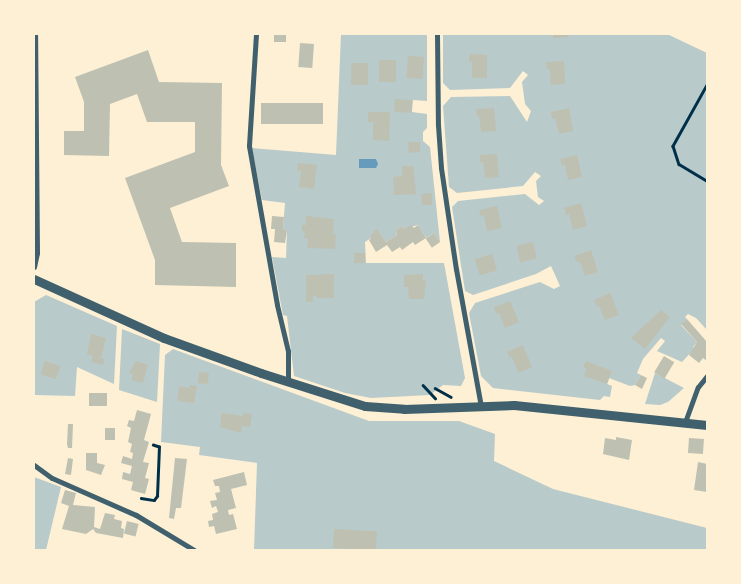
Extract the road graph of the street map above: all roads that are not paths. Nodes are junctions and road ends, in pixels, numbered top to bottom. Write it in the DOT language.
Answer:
graph roads {
  1 [pos="35,34"];
  2 [pos="256,34"];
  3 [pos="437,34"];
  4 [pos="34,267"];
  5 [pos="34,279"];
  6 [pos="707,376"];
  7 [pos="288,382"];
  8 [pos="481,407"];
  9 [pos="685,422"];
  10 [pos="707,425"];
  11 [pos="34,465"];
  12 [pos="194,550"];
  1 -- 4 [label="street"];
  2 -- 7 [label="street"];
  3 -- 8 [label="street"];
  5 -- 7 [label="street"];
  6 -- 9 [label="street"];
  7 -- 8 [label="street"];
  8 -- 9 [label="street"];
  9 -- 10 [label="street"];
  11 -- 12 [label="street"];
}
